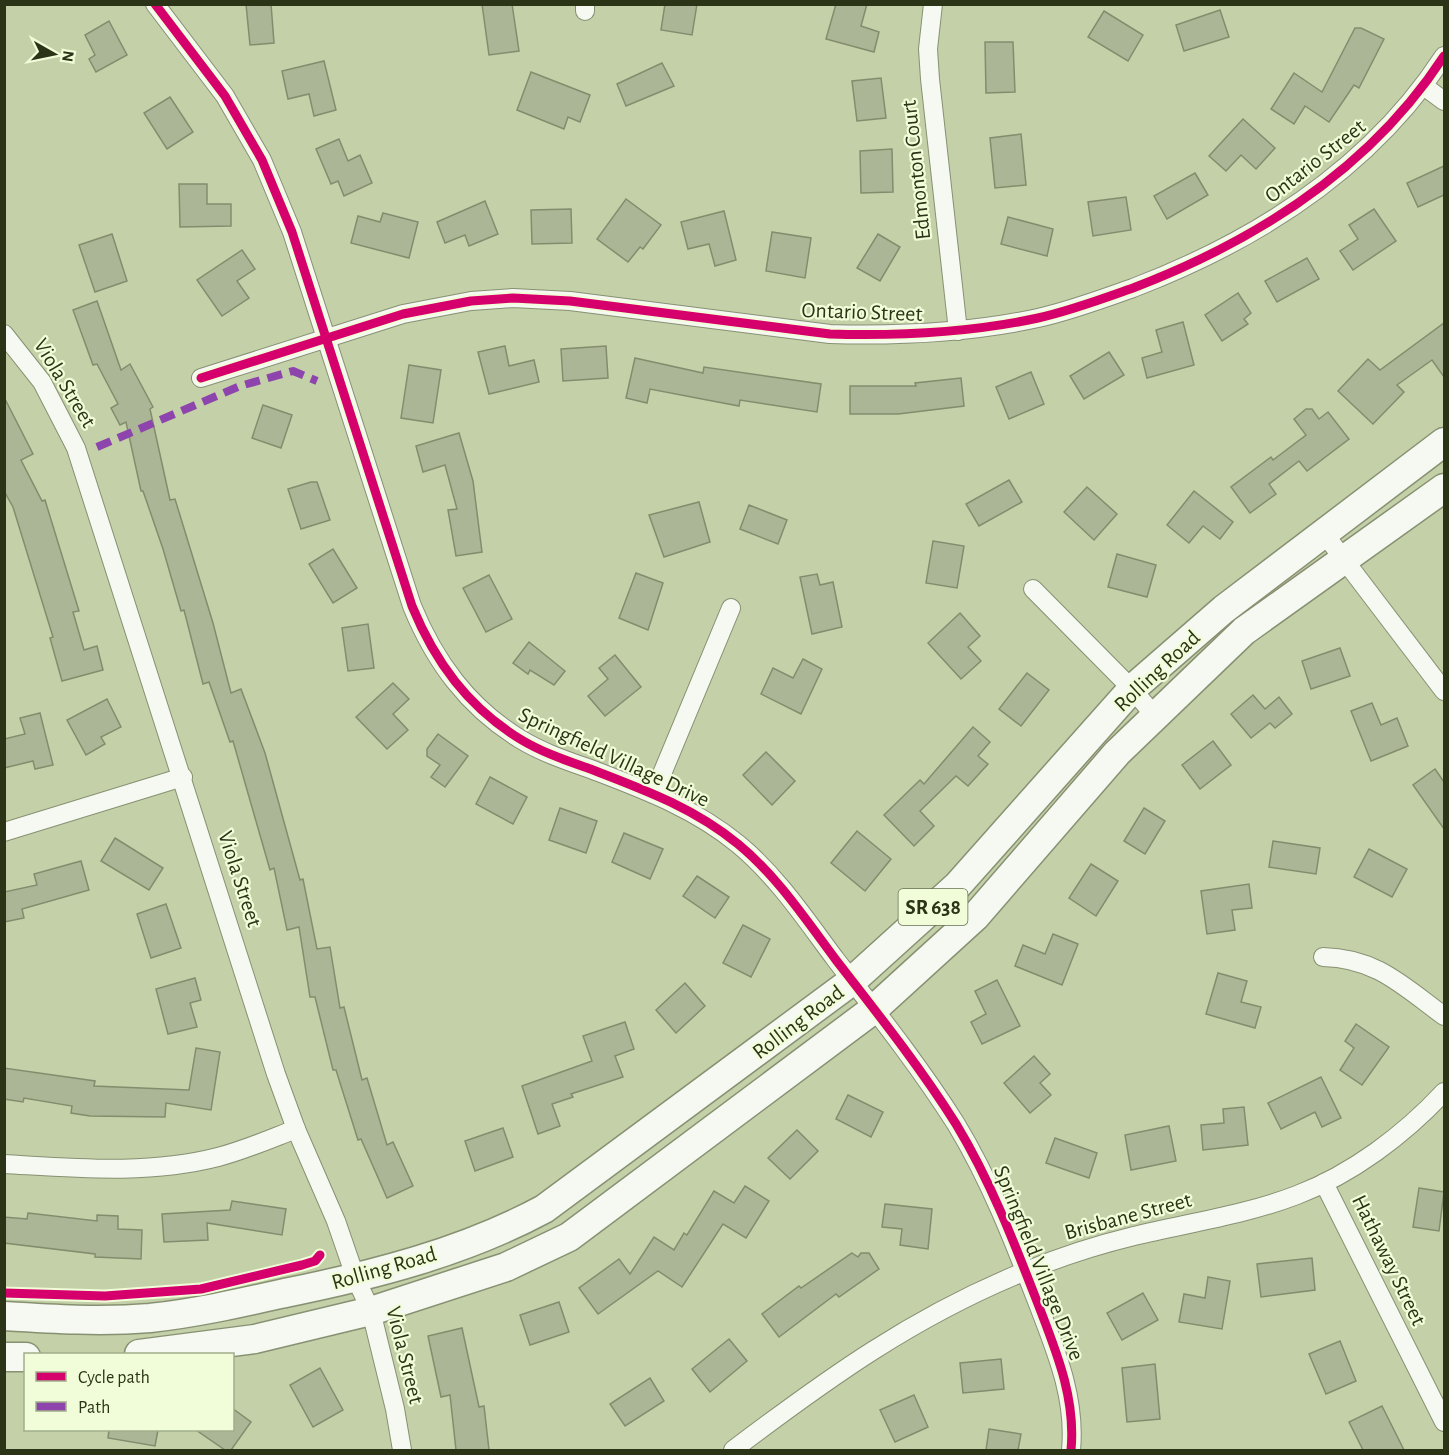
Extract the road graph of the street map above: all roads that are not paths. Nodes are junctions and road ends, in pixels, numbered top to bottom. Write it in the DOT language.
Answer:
graph roads {
  1 [pos="933,4"];
  2 [pos="160,6"];
  3 [pos="1444,56"];
  4 [pos="1425,87"];
  5 [pos="1444,101"];
  6 [pos="958,330"];
  7 [pos="4,334"];
  8 [pos="326,338"];
  9 [pos="201,378"];
  10 [pos="1444,442"];
  11 [pos="1444,488"];
  12 [pos="1323,532"];
  13 [pos="1344,562"];
  14 [pos="1033,589"];
  15 [pos="731,608"];
  16 [pos="1132,689"];
  17 [pos="1444,691"];
  18 [pos="1155,716"];
  19 [pos="183,777"];
  20 [pos="654,793"];
  21 [pos="4,832"];
  22 [pos="1323,957"];
  23 [pos="852,981"];
  24 [pos="874,1009"];
  25 [pos="1444,1016"];
  26 [pos="1444,1092"];
  27 [pos="296,1129"];
  28 [pos="4,1164"];
  29 [pos="1324,1183"];
  30 [pos="1025,1271"];
  31 [pos="356,1279"];
  32 [pos="371,1311"];
  33 [pos="4,1316"];
  34 [pos="148,1353"];
  35 [pos="4,1357"];
  36 [pos="24,1358"];
  37 [pos="1444,1422"];
  38 [pos="402,1450"];
  39 [pos="733,1450"];
  40 [pos="1071,1450"];
  1 -- 6 [label="street, Edmonton Court"];
  2 -- 8 [label="street, Springfield Village Drive"];
  3 -- 4 [label="street, Ontario Street"];
  4 -- 5 [label="street"];
  4 -- 6 [label="street, Ontario Street"];
  6 -- 8 [label="street, Ontario Street"];
  7 -- 19 [label="street, Viola Street"];
  8 -- 9 [label="street, Ontario Street"];
  8 -- 20 [label="street, Springfield Village Drive"];
  10 -- 12 [label="main road, Rolling Road / SR 638"];
  11 -- 13 [label="main road, Rolling Road / SR 638"];
  12 -- 13 [label="street"];
  12 -- 16 [label="main road, Rolling Road / SR 638"];
  13 -- 17 [label="street"];
  13 -- 18 [label="main road, Rolling Road / SR 638"];
  14 -- 16 [label="street"];
  15 -- 20 [label="street"];
  16 -- 18 [label="street"];
  16 -- 23 [label="main road, Rolling Road / SR 638"];
  18 -- 24 [label="main road, Rolling Road / SR 638"];
  19 -- 21 [label="street"];
  19 -- 27 [label="street, Viola Street"];
  20 -- 23 [label="street, Springfield Village Drive"];
  22 -- 25 [label="street"];
  23 -- 24 [label="street, Springfield Village Drive"];
  23 -- 31 [label="main road, Rolling Road / SR 638"];
  24 -- 30 [label="street, Springfield Village Drive"];
  24 -- 32 [label="main road, Rolling Road / SR 638"];
  26 -- 29 [label="street, Brisbane Street"];
  27 -- 28 [label="street"];
  27 -- 31 [label="street, Viola Street"];
  29 -- 30 [label="street, Brisbane Street"];
  29 -- 37 [label="street, Hathaway Street"];
  30 -- 39 [label="street, Brisbane Street"];
  30 -- 40 [label="street, Springfield Village Drive"];
  31 -- 32 [label="street, Viola Street"];
  31 -- 33 [label="main road, Rolling Road / SR 638"];
  32 -- 34 [label="main road, Rolling Road / SR 638"];
  32 -- 38 [label="street, Viola Street"];
  35 -- 36 [label="main road"];
}
